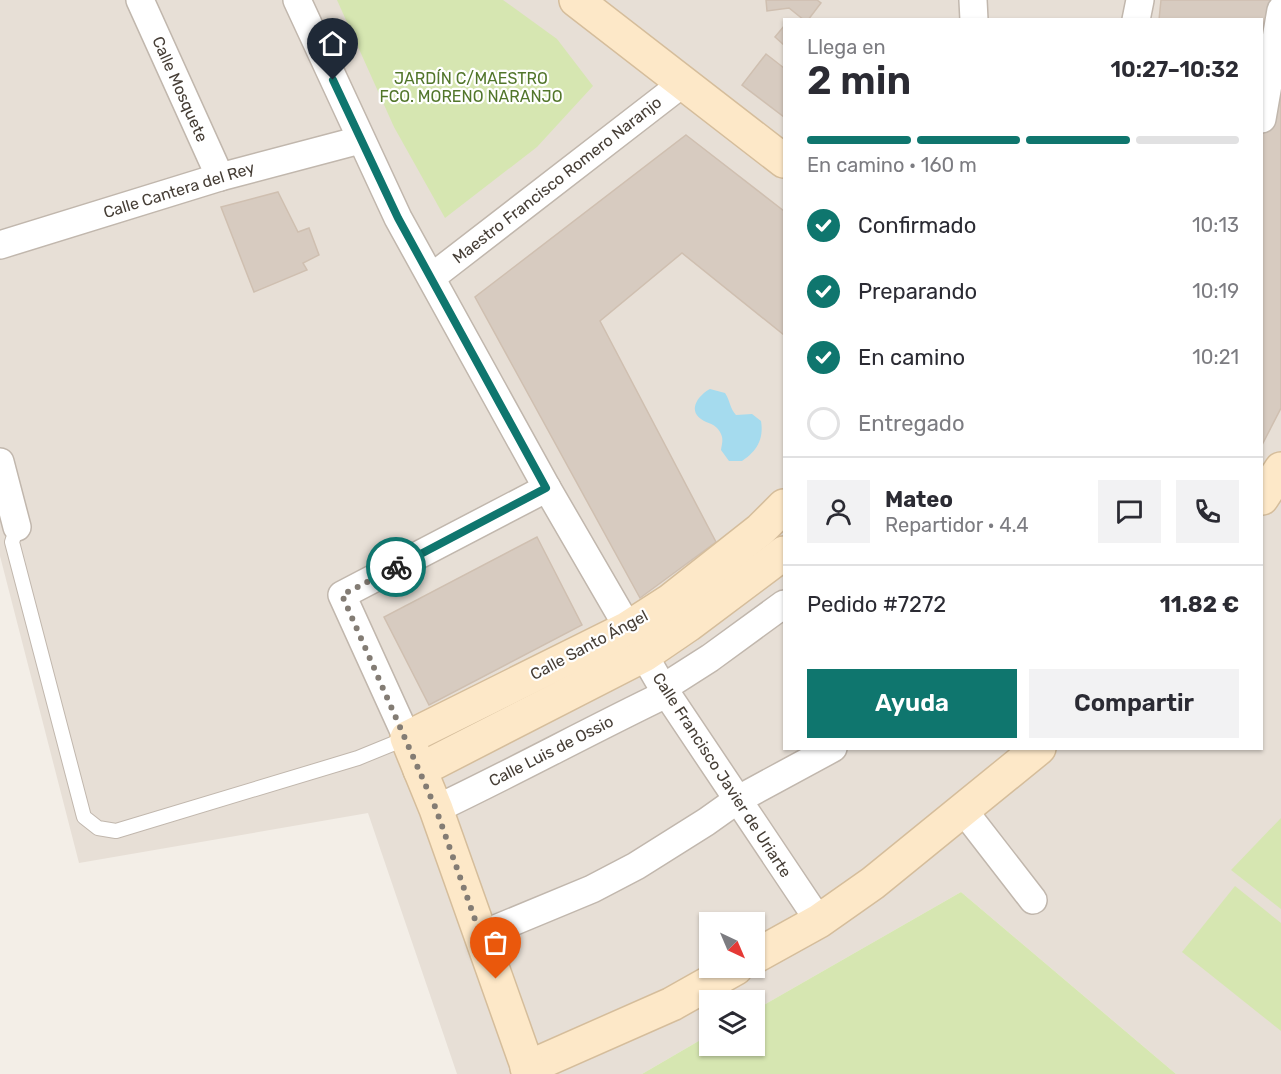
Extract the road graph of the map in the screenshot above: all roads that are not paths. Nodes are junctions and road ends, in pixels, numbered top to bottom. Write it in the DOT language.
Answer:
graph roads {
  1 [pos="140,0"];
  2 [pos="297,0"];
  3 [pos="576,0"];
  4 [pos="973,0"];
  5 [pos="1140,0"];
  6 [pos="1281,10"];
  7 [pos="974,18"];
  8 [pos="1136,18"];
  9 [pos="683,83"];
  10 [pos="1263,112"];
  11 [pos="360,140"];
  12 [pos="783,160"];
  13 [pos="220,177"];
  14 [pos="0,245"];
  15 [pos="432,277"];
  16 [pos="0,462"];
  17 [pos="1281,469"];
  18 [pos="546,488"];
  19 [pos="1263,496"];
  20 [pos="783,507"];
  21 [pos="17,527"];
  22 [pos="783,553"];
  23 [pos="783,605"];
  24 [pos="636,641"];
  25 [pos="664,691"];
  26 [pos="407,738"];
  27 [pos="829,750"];
  28 [pos="1037,750"];
  29 [pos="420,770"];
  30 [pos="737,800"];
  31 [pos="436,809"];
  32 [pos="964,811"];
  33 [pos="1033,900"];
  34 [pos="819,921"];
  35 [pos="481,935"];
  36 [pos="765,951"];
  37 [pos="718,978"];
  38 [pos="529,1071"];
  1 -- 13 [label="street, Calle Mosquete"];
  2 -- 11 [label="street, Calle Francisco Javier de Uriarte"];
  3 -- 9 [label="street"];
  4 -- 7 [label="street"];
  5 -- 8 [label="street"];
  6 -- 10 [label="street"];
  9 -- 12 [label="street"];
  9 -- 15 [label="street, Maestro Francisco Romero Naranjo"];
  11 -- 13 [label="street, Calle Cantera del Rey"];
  11 -- 15 [label="street, Calle Francisco Javier de Uriarte"];
  13 -- 14 [label="street, Calle Cantera del Rey"];
  15 -- 18 [label="street, Calle Francisco Javier de Uriarte"];
  16 -- 21 [label="street"];
  17 -- 19 [label="street"];
  18 -- 24 [label="street, Calle Francisco Javier de Uriarte"];
  18 -- 26 [label="street"];
  20 -- 24 [label="street, Calle Santo Ángel"];
  21 -- 26 [label="lane"];
  22 -- 24 [label="street, Calle Santo Ángel"];
  23 -- 25 [label="street"];
  24 -- 25 [label="street, Calle Francisco Javier de Uriarte"];
  24 -- 26 [label="street, Calle Santo Ángel"];
  24 -- 29 [label="street, Calle Santo Ángel"];
  25 -- 30 [label="street, Calle Francisco Javier de Uriarte"];
  25 -- 31 [label="street, Calle Luis de Ossio"];
  26 -- 29 [label="street"];
  27 -- 30 [label="street"];
  28 -- 32 [label="street"];
  29 -- 31 [label="street"];
  30 -- 34 [label="street, Calle Francisco Javier de Uriarte"];
  30 -- 35 [label="street"];
  31 -- 35 [label="street"];
  32 -- 33 [label="street"];
  32 -- 34 [label="street"];
  34 -- 36 [label="street"];
  35 -- 38 [label="street"];
  37 -- 38 [label="street"];
}
